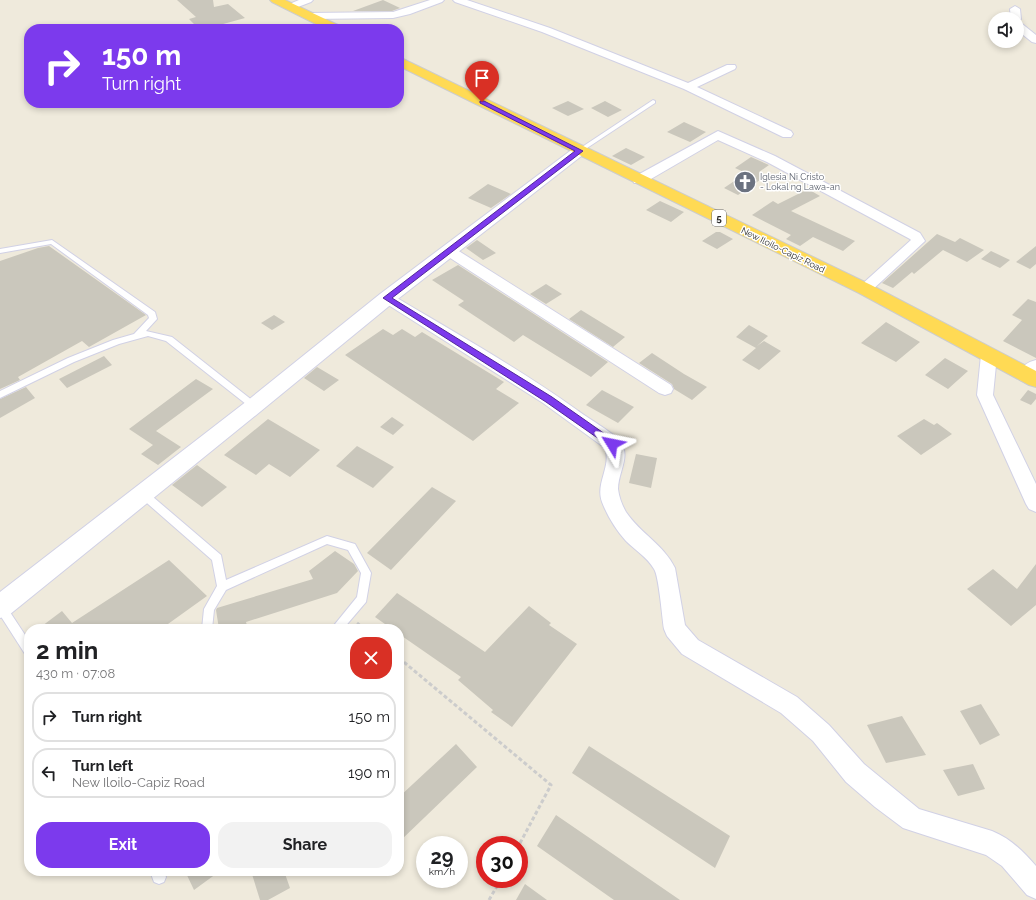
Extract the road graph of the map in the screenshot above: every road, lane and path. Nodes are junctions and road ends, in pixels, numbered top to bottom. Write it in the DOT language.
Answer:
graph roads {
  1 [pos="276,0"];
  2 [pos="308,0"];
  3 [pos="439,0"];
  4 [pos="458,0"];
  5 [pos="290,7"];
  6 [pos="1015,9"];
  7 [pos="1015,12"];
  8 [pos="310,16"];
  9 [pos="326,24"];
  10 [pos="1024,31"];
  11 [pos="1036,40"];
  12 [pos="404,63"];
  13 [pos="731,67"];
  14 [pos="688,88"];
  15 [pos="653,102"];
  16 [pos="787,134"];
  17 [pos="580,151"];
  18 [pos="639,180"];
  19 [pos="0,251"];
  20 [pos="448,251"];
  21 [pos="864,289"];
  22 [pos="387,298"];
  23 [pos="136,337"];
  24 [pos="988,355"];
  25 [pos="1033,374"];
  26 [pos="665,389"];
  27 [pos="0,395"];
  28 [pos="254,406"];
  29 [pos="142,494"];
  30 [pos="1036,504"];
  31 [pos="222,587"];
  32 [pos="0,606"];
  33 [pos="207,624"];
  34 [pos="340,624"];
  35 [pos="24,642"];
  36 [pos="404,662"];
  37 [pos="524,836"];
  38 [pos="1036,886"];
  39 [pos="496,888"];
  40 [pos="489,900"];
  1 -- 5 [label="highway"];
  2 -- 5 [label="street"];
  3 -- 8 [label="street"];
  4 -- 14 [label="street"];
  5 -- 8 [label="highway"];
  6 -- 7 [label="street"];
  8 -- 9 [label="highway"];
  10 -- 11 [label="street"];
  12 -- 17 [label="highway, New Iloilo-Capiz Road / 5"];
  13 -- 14 [label="street"];
  14 -- 16 [label="street"];
  15 -- 17 [label="lane"];
  17 -- 18 [label="highway, New Iloilo-Capiz Road / 5"];
  17 -- 20 [label="main road"];
  18 -- 21 [label="highway, New Iloilo-Capiz Road / 5"];
  18 -- 21 [label="street"];
  19 -- 23 [label="lane"];
  20 -- 22 [label="main road"];
  20 -- 26 [label="street"];
  21 -- 24 [label="highway, New Iloilo-Capiz Road / 5"];
  22 -- 28 [label="main road"];
  22 -- 38 [label="street"];
  23 -- 27 [label="lane"];
  23 -- 28 [label="lane"];
  24 -- 25 [label="highway, New Iloilo-Capiz Road / 5"];
  24 -- 30 [label="street"];
  28 -- 29 [label="main road"];
  29 -- 31 [label="lane"];
  29 -- 32 [label="main road"];
  31 -- 33 [label="lane"];
  31 -- 34 [label="lane"];
  32 -- 35 [label="lane"];
  36 -- 37 [label="path"];
  39 -- 40 [label="path"];
}
